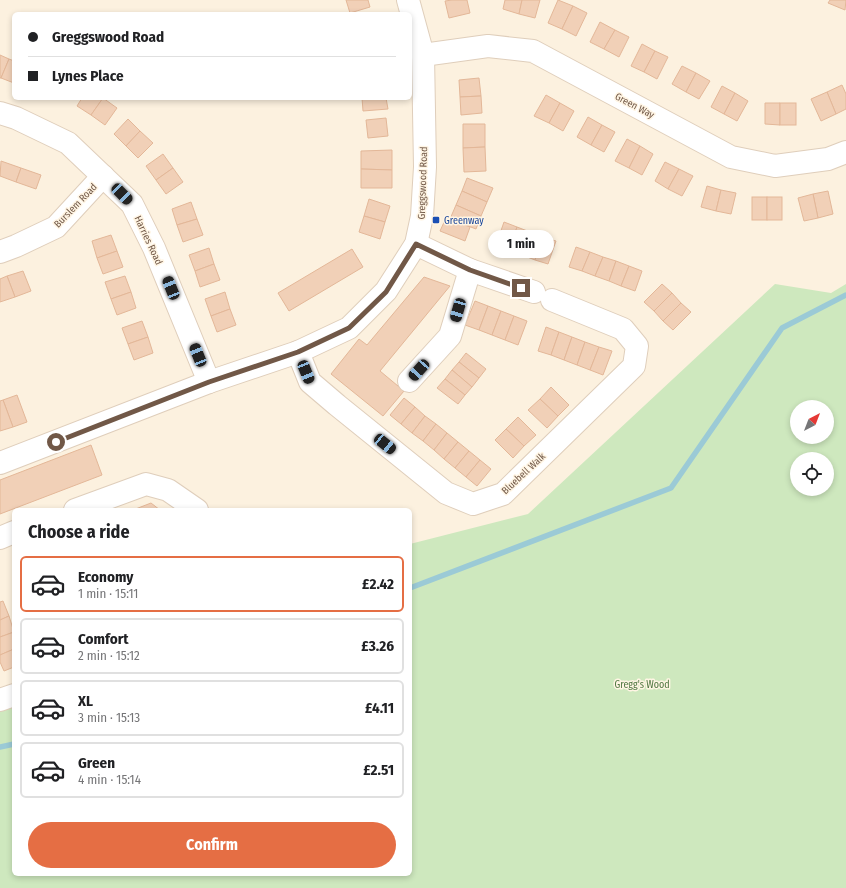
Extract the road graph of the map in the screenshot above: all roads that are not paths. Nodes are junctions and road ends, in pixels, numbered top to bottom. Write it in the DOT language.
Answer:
graph roads {
  1 [pos="408,0"];
  2 [pos="411,12"];
  3 [pos="412,15"];
  4 [pos="423,55"];
  5 [pos="0,113"];
  6 [pos="846,152"];
  7 [pos="103,176"];
  8 [pos="416,244"];
  9 [pos="0,252"];
  10 [pos="470,270"];
  11 [pos="298,352"];
  12 [pos="409,381"];
  13 [pos="209,382"];
  14 [pos="0,463"];
  15 [pos="80,508"];
  16 [pos="194,508"];
  17 [pos="12,533"];
  18 [pos="0,538"];
  19 [pos="12,696"];
  20 [pos="0,700"];
  1 -- 2 [label="street, Greggswood Road"];
  3 -- 4 [label="street, Greggswood Road"];
  4 -- 6 [label="street, Green Way"];
  4 -- 8 [label="street, Greggswood Road"];
  5 -- 7 [label="street, Harries Road"];
  7 -- 9 [label="street, Burslem Road"];
  7 -- 13 [label="street, Harries Road"];
  8 -- 10 [label="street, Bluebell Walk"];
  8 -- 11 [label="street, Greggswood Road"];
  10 -- 11 [label="street, Bluebell Walk"];
  10 -- 12 [label="street"];
  11 -- 13 [label="street, Greggswood Road"];
  13 -- 14 [label="street, Greggswood Road"];
  15 -- 16 [label="street"];
  17 -- 18 [label="street"];
  19 -- 20 [label="street"];
}
